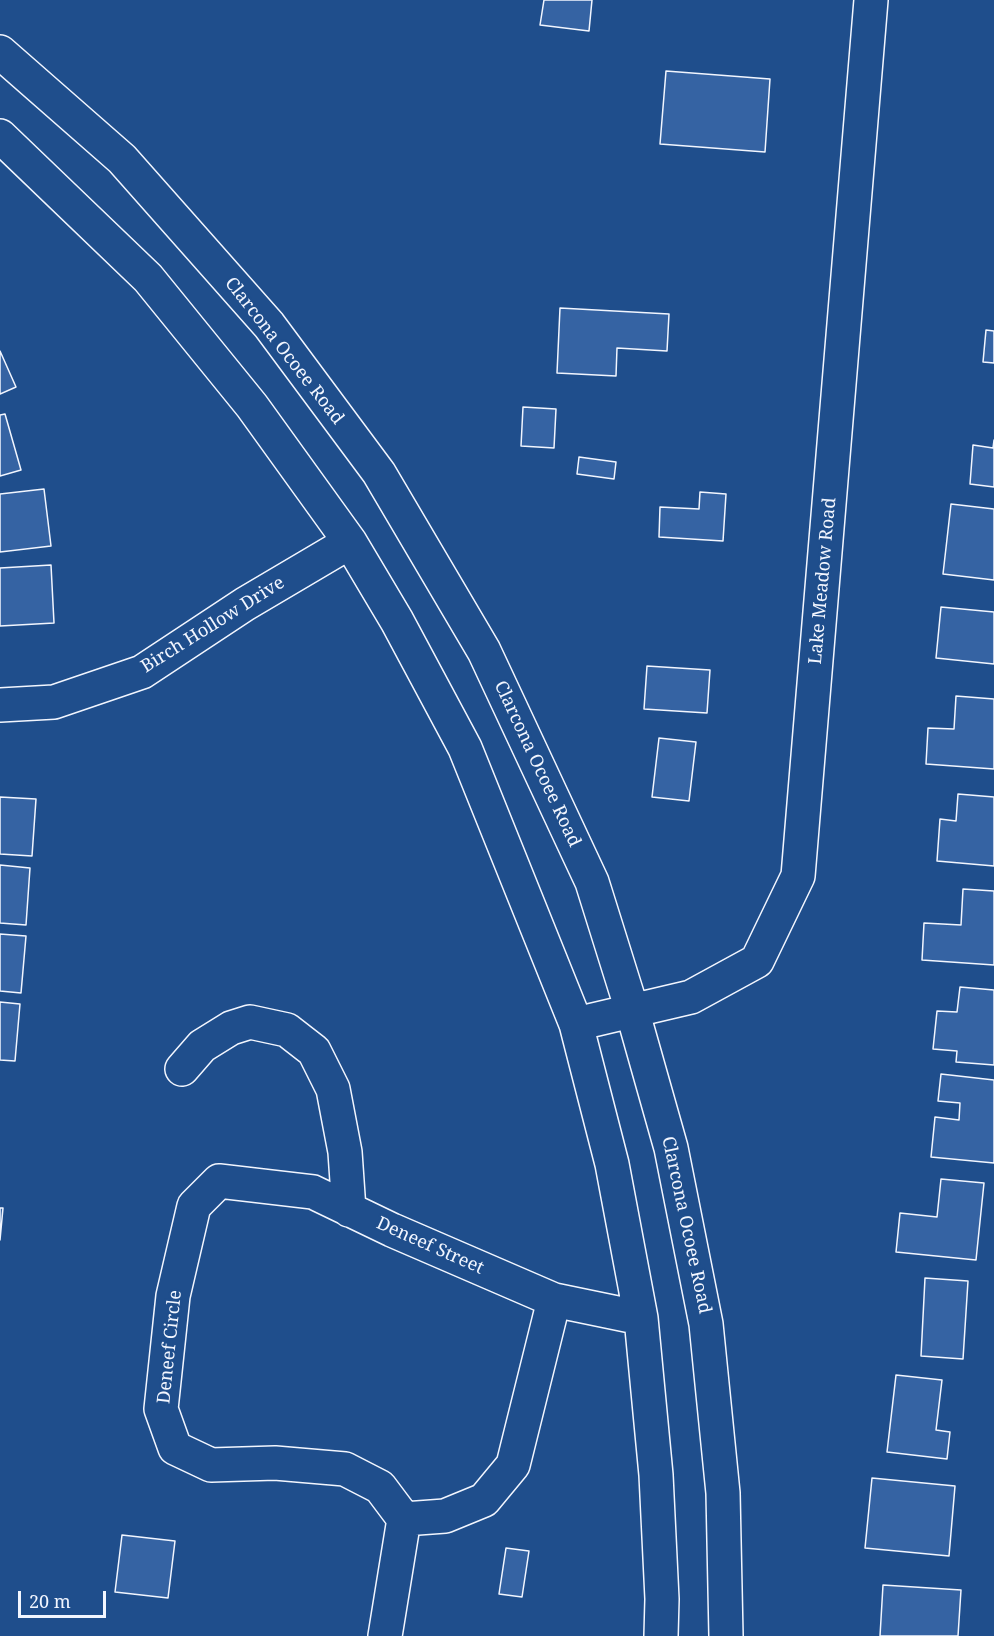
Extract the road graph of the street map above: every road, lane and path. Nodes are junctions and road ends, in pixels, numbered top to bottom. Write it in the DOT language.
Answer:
graph roads {
  1 [pos="871,0"];
  2 [pos="0,52"];
  3 [pos="0,136"];
  4 [pos="350,542"];
  5 [pos="0,705"];
  6 [pos="633,1010"];
  7 [pos="576,1024"];
  8 [pos="182,1069"];
  9 [pos="219,1181"];
  10 [pos="349,1210"];
  11 [pos="554,1300"];
  12 [pos="641,1318"];
  13 [pos="404,1519"];
  14 [pos="385,1636"];
  15 [pos="661,1636"];
  16 [pos="726,1636"];
  1 -- 6 [label="street, Lake Meadow Road"];
  2 -- 6 [label="street, Clarcona Ocoee Road"];
  3 -- 4 [label="street"];
  4 -- 5 [label="street, Birch Hollow Drive"];
  4 -- 7 [label="street"];
  6 -- 7 [label="street, Lake Meadow Road"];
  6 -- 16 [label="street, Clarcona Ocoee Road"];
  7 -- 12 [label="street"];
  8 -- 10 [label="street"];
  9 -- 10 [label="street, Deneef Street"];
  9 -- 13 [label="street, Deneef Circle"];
  10 -- 11 [label="street, Deneef Street"];
  11 -- 12 [label="street, Deneef Street"];
  11 -- 13 [label="street"];
  12 -- 15 [label="street"];
  13 -- 14 [label="street"];
}
